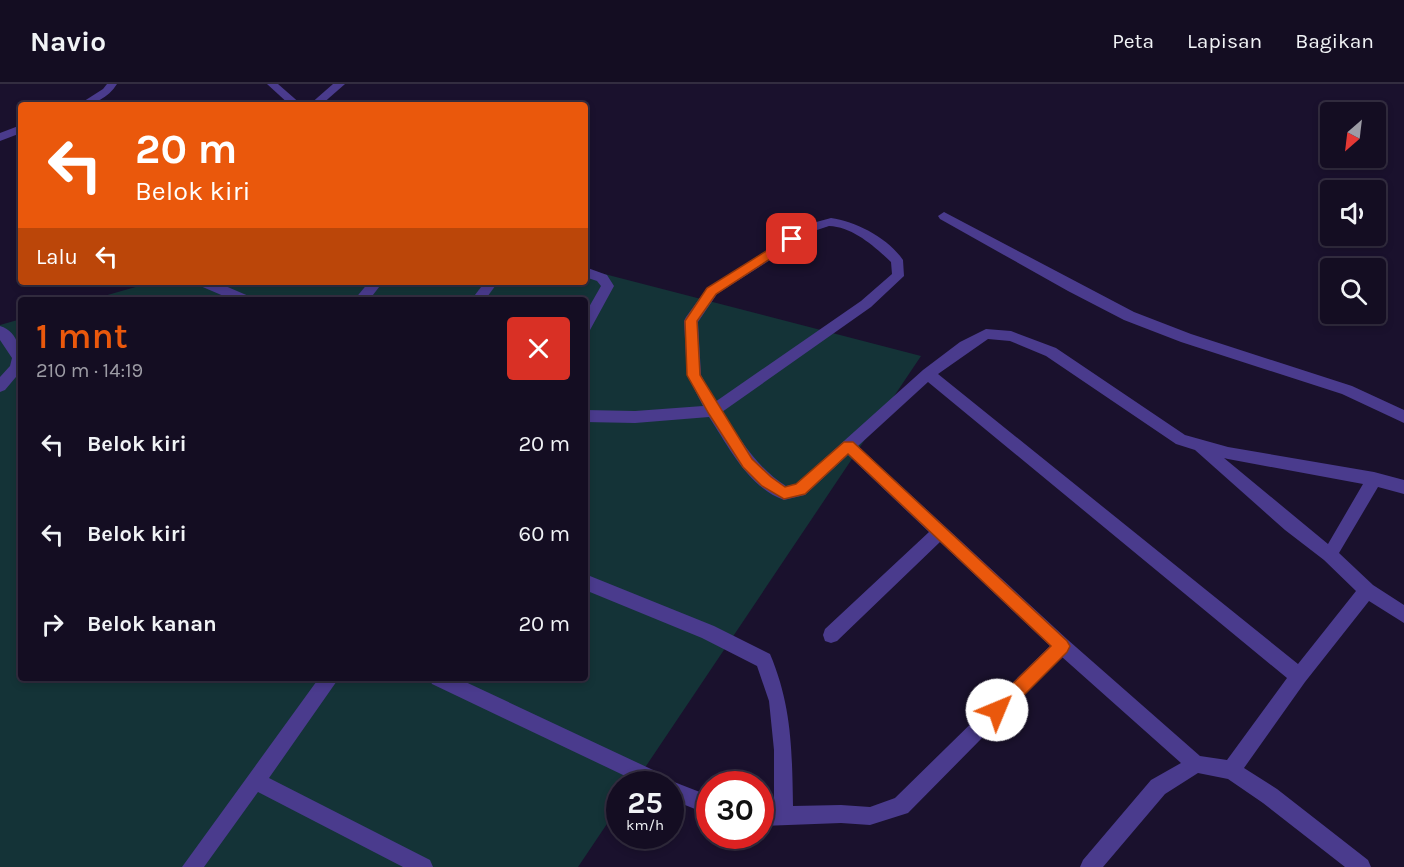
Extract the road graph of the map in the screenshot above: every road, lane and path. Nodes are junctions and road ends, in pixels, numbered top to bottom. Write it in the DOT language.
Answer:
graph roads {
  1 [pos="112,84"];
  2 [pos="272,84"];
  3 [pos="340,84"];
  4 [pos="88,102"];
  5 [pos="293,102"];
  6 [pos="319,102"];
  7 [pos="18,130"];
  8 [pos="0,137"];
  9 [pos="944,216"];
  10 [pos="588,273"];
  11 [pos="210,285"];
  12 [pos="374,285"];
  13 [pos="490,285"];
  14 [pos="239,297"];
  15 [pos="364,297"];
  16 [pos="480,297"];
  17 [pos="588,321"];
  18 [pos="0,331"];
  19 [pos="18,351"];
  20 [pos="18,362"];
  21 [pos="928,374"];
  22 [pos="0,386"];
  23 [pos="713,411"];
  24 [pos="588,416"];
  25 [pos="1404,417"];
  26 [pos="1199,445"];
  27 [pos="848,446"];
  28 [pos="1374,479"];
  29 [pos="1404,487"];
  30 [pos="941,531"];
  31 [pos="1330,555"];
  32 [pos="588,583"];
  33 [pos="1367,590"];
  34 [pos="1404,615"];
  35 [pos="831,635"];
  36 [pos="1062,646"];
  37 [pos="1299,676"];
  38 [pos="328,681"];
  39 [pos="444,681"];
  40 [pos="1196,764"];
  41 [pos="1231,770"];
  42 [pos="634,771"];
  43 [pos="256,782"];
  44 [pos="774,817"];
  45 [pos="784,817"];
  46 [pos="192,867"];
  47 [pos="423,867"];
  48 [pos="1090,867"];
  49 [pos="1361,867"];
  1 -- 4 [label="street"];
  2 -- 5 [label="street"];
  3 -- 6 [label="street"];
  7 -- 8 [label="street"];
  9 -- 25 [label="street"];
  10 -- 17 [label="street"];
  11 -- 14 [label="street"];
  12 -- 15 [label="street"];
  13 -- 16 [label="street"];
  18 -- 19 [label="street"];
  20 -- 22 [label="street"];
  21 -- 26 [label="street"];
  21 -- 27 [label="street"];
  21 -- 37 [label="street"];
  23 -- 23 [label="street"];
  23 -- 24 [label="street"];
  23 -- 27 [label="street"];
  26 -- 28 [label="street"];
  26 -- 31 [label="street"];
  27 -- 30 [label="street"];
  28 -- 29 [label="street"];
  28 -- 31 [label="street"];
  30 -- 35 [label="street"];
  30 -- 36 [label="street"];
  31 -- 33 [label="street"];
  32 -- 45 [label="street"];
  33 -- 34 [label="street"];
  33 -- 37 [label="street"];
  36 -- 40 [label="street"];
  36 -- 45 [label="street"];
  37 -- 41 [label="street"];
  38 -- 43 [label="street"];
  39 -- 42 [label="street"];
  40 -- 41 [label="street"];
  40 -- 48 [label="street"];
  41 -- 49 [label="street"];
  43 -- 46 [label="street"];
  43 -- 47 [label="street"];
  44 -- 45 [label="street"];
}
